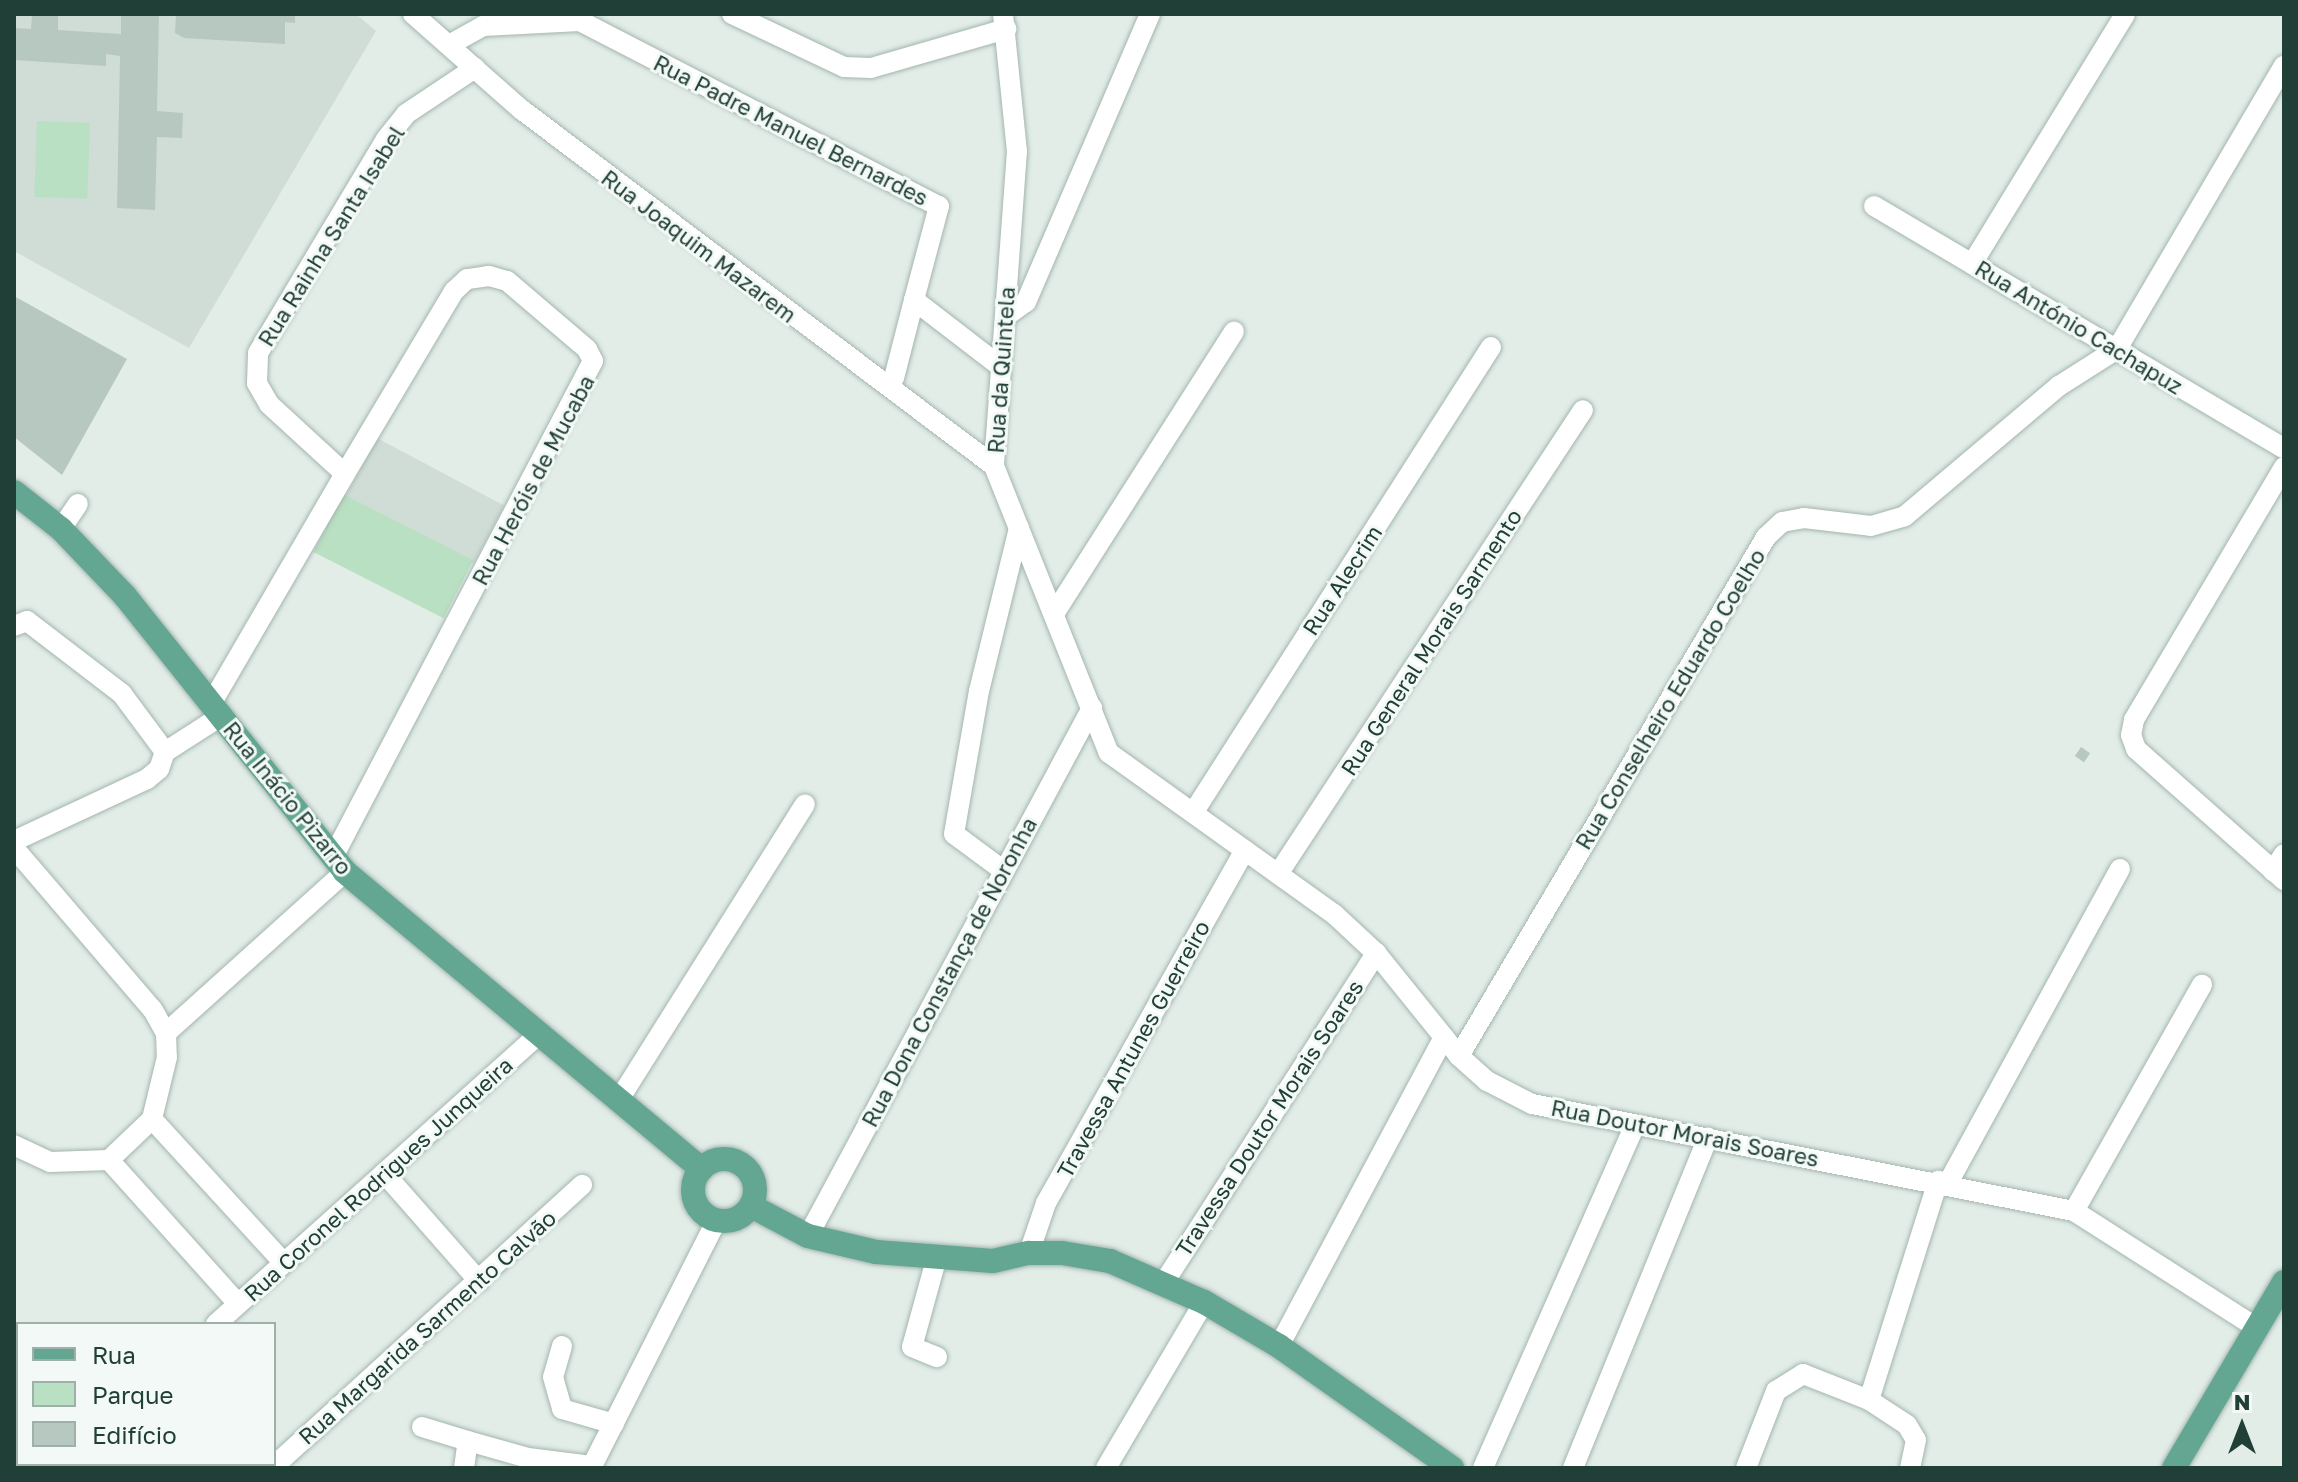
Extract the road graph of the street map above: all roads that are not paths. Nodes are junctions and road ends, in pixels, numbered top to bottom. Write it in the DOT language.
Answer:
graph roads {
  1 [pos="413,14"];
  2 [pos="732,14"];
  3 [pos="1150,14"];
  4 [pos="2125,14"];
  5 [pos="1004,22"];
  6 [pos="449,45"];
  7 [pos="2284,65"];
  8 [pos="475,68"];
  9 [pos="1874,206"];
  10 [pos="1972,264"];
  11 [pos="914,300"];
  12 [pos="1005,317"];
  13 [pos="1234,331"];
  14 [pos="1491,347"];
  15 [pos="2117,349"];
  16 [pos="1001,367"];
  17 [pos="894,378"];
  18 [pos="1583,410"];
  19 [pos="2284,448"];
  20 [pos="994,466"];
  21 [pos="2284,467"];
  22 [pos="345,474"];
  23 [pos="14,492"];
  24 [pos="78,504"];
  25 [pos="1019,528"];
  26 [pos="61,529"];
  27 [pos="1054,614"];
  28 [pos="18,619"];
  29 [pos="1092,708"];
  30 [pos="216,710"];
  31 [pos="165,752"];
  32 [pos="805,804"];
  33 [pos="1193,813"];
  34 [pos="14,841"];
  35 [pos="14,848"];
  36 [pos="1245,850"];
  37 [pos="339,865"];
  38 [pos="2280,868"];
  39 [pos="2120,869"];
  40 [pos="1004,871"];
  41 [pos="1278,874"];
  42 [pos="1376,953"];
  43 [pos="2202,985"];
  44 [pos="166,1033"];
  45 [pos="539,1034"];
  46 [pos="1444,1037"];
  47 [pos="1459,1056"];
  48 [pos="620,1098"];
  49 [pos="152,1119"];
  50 [pos="1634,1128"];
  51 [pos="1708,1138"];
  52 [pos="22,1151"];
  53 [pos="109,1160"];
  54 [pos="701,1169"];
  55 [pos="14,1172"];
  56 [pos="384,1173"];
  57 [pos="1943,1182"];
  58 [pos="582,1185"];
  59 [pos="751,1206"];
  60 [pos="2074,1211"];
  61 [pos="717,1220"];
  62 [pos="808,1236"];
  63 [pos="1029,1253"];
  64 [pos="936,1260"];
  65 [pos="284,1263"];
  66 [pos="479,1281"];
  67 [pos="2284,1282"];
  68 [pos="1163,1284"];
  69 [pos="1204,1302"];
  70 [pos="238,1304"];
  71 [pos="218,1322"];
  72 [pos="2257,1328"];
  73 [pos="562,1346"];
  74 [pos="1279,1346"];
  75 [pos="937,1357"];
  76 [pos="1869,1400"];
  77 [pos="614,1424"];
  78 [pos="422,1427"];
  79 [pos="468,1441"];
  80 [pos="526,1463"];
  81 [pos="276,1464"];
  82 [pos="592,1467"];
  83 [pos="464,1468"];
  84 [pos="1106,1468"];
  85 [pos="1452,1468"];
  86 [pos="1483,1468"];
  87 [pos="1573,1468"];
  88 [pos="1746,1468"];
  89 [pos="1910,1468"];
  90 [pos="2174,1468"];
  1 -- 6 [label="street, Rua Joaquim Mazarem"];
  2 -- 5 [label="street"];
  3 -- 12 [label="street"];
  4 -- 10 [label="street"];
  5 -- 12 [label="street, Rua da Quintela"];
  6 -- 8 [label="street, Rua Joaquim Mazarem"];
  6 -- 11 [label="street, Rua Padre Manuel Bernardes"];
  7 -- 15 [label="street"];
  8 -- 20 [label="street, Rua Joaquim Mazarem"];
  8 -- 22 [label="street, Rua Rainha Santa Isabel"];
  9 -- 10 [label="street, Rua António Cachapuz"];
  10 -- 15 [label="street, Rua António Cachapuz"];
  11 -- 16 [label="street"];
  11 -- 17 [label="street"];
  12 -- 16 [label="street, Rua da Quintela"];
  13 -- 27 [label="street"];
  14 -- 33 [label="street, Rua Alecrim"];
  15 -- 19 [label="street, Rua António Cachapuz"];
  15 -- 47 [label="street, Rua Conselheiro Eduardo Coelho"];
  16 -- 20 [label="street, Rua da Quintela"];
  18 -- 41 [label="street, Rua General Morais Sarmento"];
  20 -- 25 [label="street, Rua da Quintela"];
  21 -- 38 [label="street"];
  22 -- 30 [label="street"];
  22 -- 37 [label="street, Rua Heróis de Mucaba"];
  23 -- 26 [label="main road, Rua Inácio Pizarro"];
  24 -- 26 [label="street"];
  25 -- 27 [label="street, Rua da Quintela"];
  25 -- 40 [label="street"];
  26 -- 30 [label="main road, Rua Inácio Pizarro"];
  27 -- 29 [label="street, Rua da Quintela"];
  28 -- 31 [label="street"];
  29 -- 33 [label="street, Rua Doutor Morais Soares"];
  29 -- 40 [label="street, Rua Dona Constança de Noronha"];
  30 -- 31 [label="street"];
  30 -- 37 [label="main road, Rua Inácio Pizarro"];
  31 -- 34 [label="street"];
  32 -- 48 [label="street"];
  33 -- 36 [label="street, Rua Doutor Morais Soares"];
  35 -- 44 [label="street"];
  36 -- 41 [label="street, Rua Doutor Morais Soares"];
  36 -- 63 [label="street, Travessa Antunes Guerreiro"];
  37 -- 44 [label="street"];
  37 -- 45 [label="main road, Rua Inácio Pizarro"];
  39 -- 57 [label="street"];
  40 -- 62 [label="street, Rua Dona Constança de Noronha"];
  41 -- 42 [label="street, Rua Doutor Morais Soares"];
  42 -- 46 [label="street, Rua Doutor Morais Soares"];
  42 -- 68 [label="street, Travessa Doutor Morais Soares"];
  43 -- 60 [label="street"];
  44 -- 49 [label="street"];
  45 -- 48 [label="main road, Rua Inácio Pizarro"];
  45 -- 56 [label="street, Rua Coronel Rodrigues Junqueira"];
  46 -- 47 [label="street, Rua Doutor Morais Soares"];
  46 -- 74 [label="street"];
  47 -- 50 [label="street, Rua Doutor Morais Soares"];
  48 -- 54 [label="main road, Rua Inácio Pizarro"];
  49 -- 53 [label="street"];
  49 -- 65 [label="street"];
  50 -- 51 [label="street, Rua Doutor Morais Soares"];
  50 -- 86 [label="street"];
  51 -- 57 [label="street, Rua Doutor Morais Soares"];
  51 -- 87 [label="street"];
  52 -- 53 [label="street"];
  52 -- 55 [label="street"];
  53 -- 70 [label="street"];
  54 -- 59 [label="main road"];
  54 -- 61 [label="main road"];
  56 -- 65 [label="street, Rua Coronel Rodrigues Junqueira"];
  56 -- 66 [label="street"];
  57 -- 60 [label="street, Rua Doutor Morais Soares"];
  57 -- 76 [label="street"];
  58 -- 66 [label="street, Rua Margarida Sarmento Calvão"];
  59 -- 61 [label="main road"];
  59 -- 62 [label="main road"];
  60 -- 72 [label="street, Rua Doutor Morais Soares"];
  61 -- 77 [label="street"];
  62 -- 64 [label="main road"];
  63 -- 64 [label="main road"];
  63 -- 68 [label="main road"];
  64 -- 75 [label="street"];
  65 -- 70 [label="street, Rua Coronel Rodrigues Junqueira"];
  66 -- 81 [label="street, Rua Margarida Sarmento Calvão"];
  67 -- 72 [label="main road"];
  68 -- 69 [label="main road"];
  69 -- 74 [label="main road"];
  69 -- 84 [label="street"];
  70 -- 71 [label="street, Rua Coronel Rodrigues Junqueira"];
  72 -- 90 [label="main road"];
  73 -- 77 [label="street"];
  74 -- 85 [label="main road"];
  76 -- 88 [label="street"];
  76 -- 89 [label="street"];
  77 -- 82 [label="street"];
  78 -- 79 [label="street"];
  79 -- 80 [label="street"];
  79 -- 83 [label="street"];
  80 -- 82 [label="street"];
}
